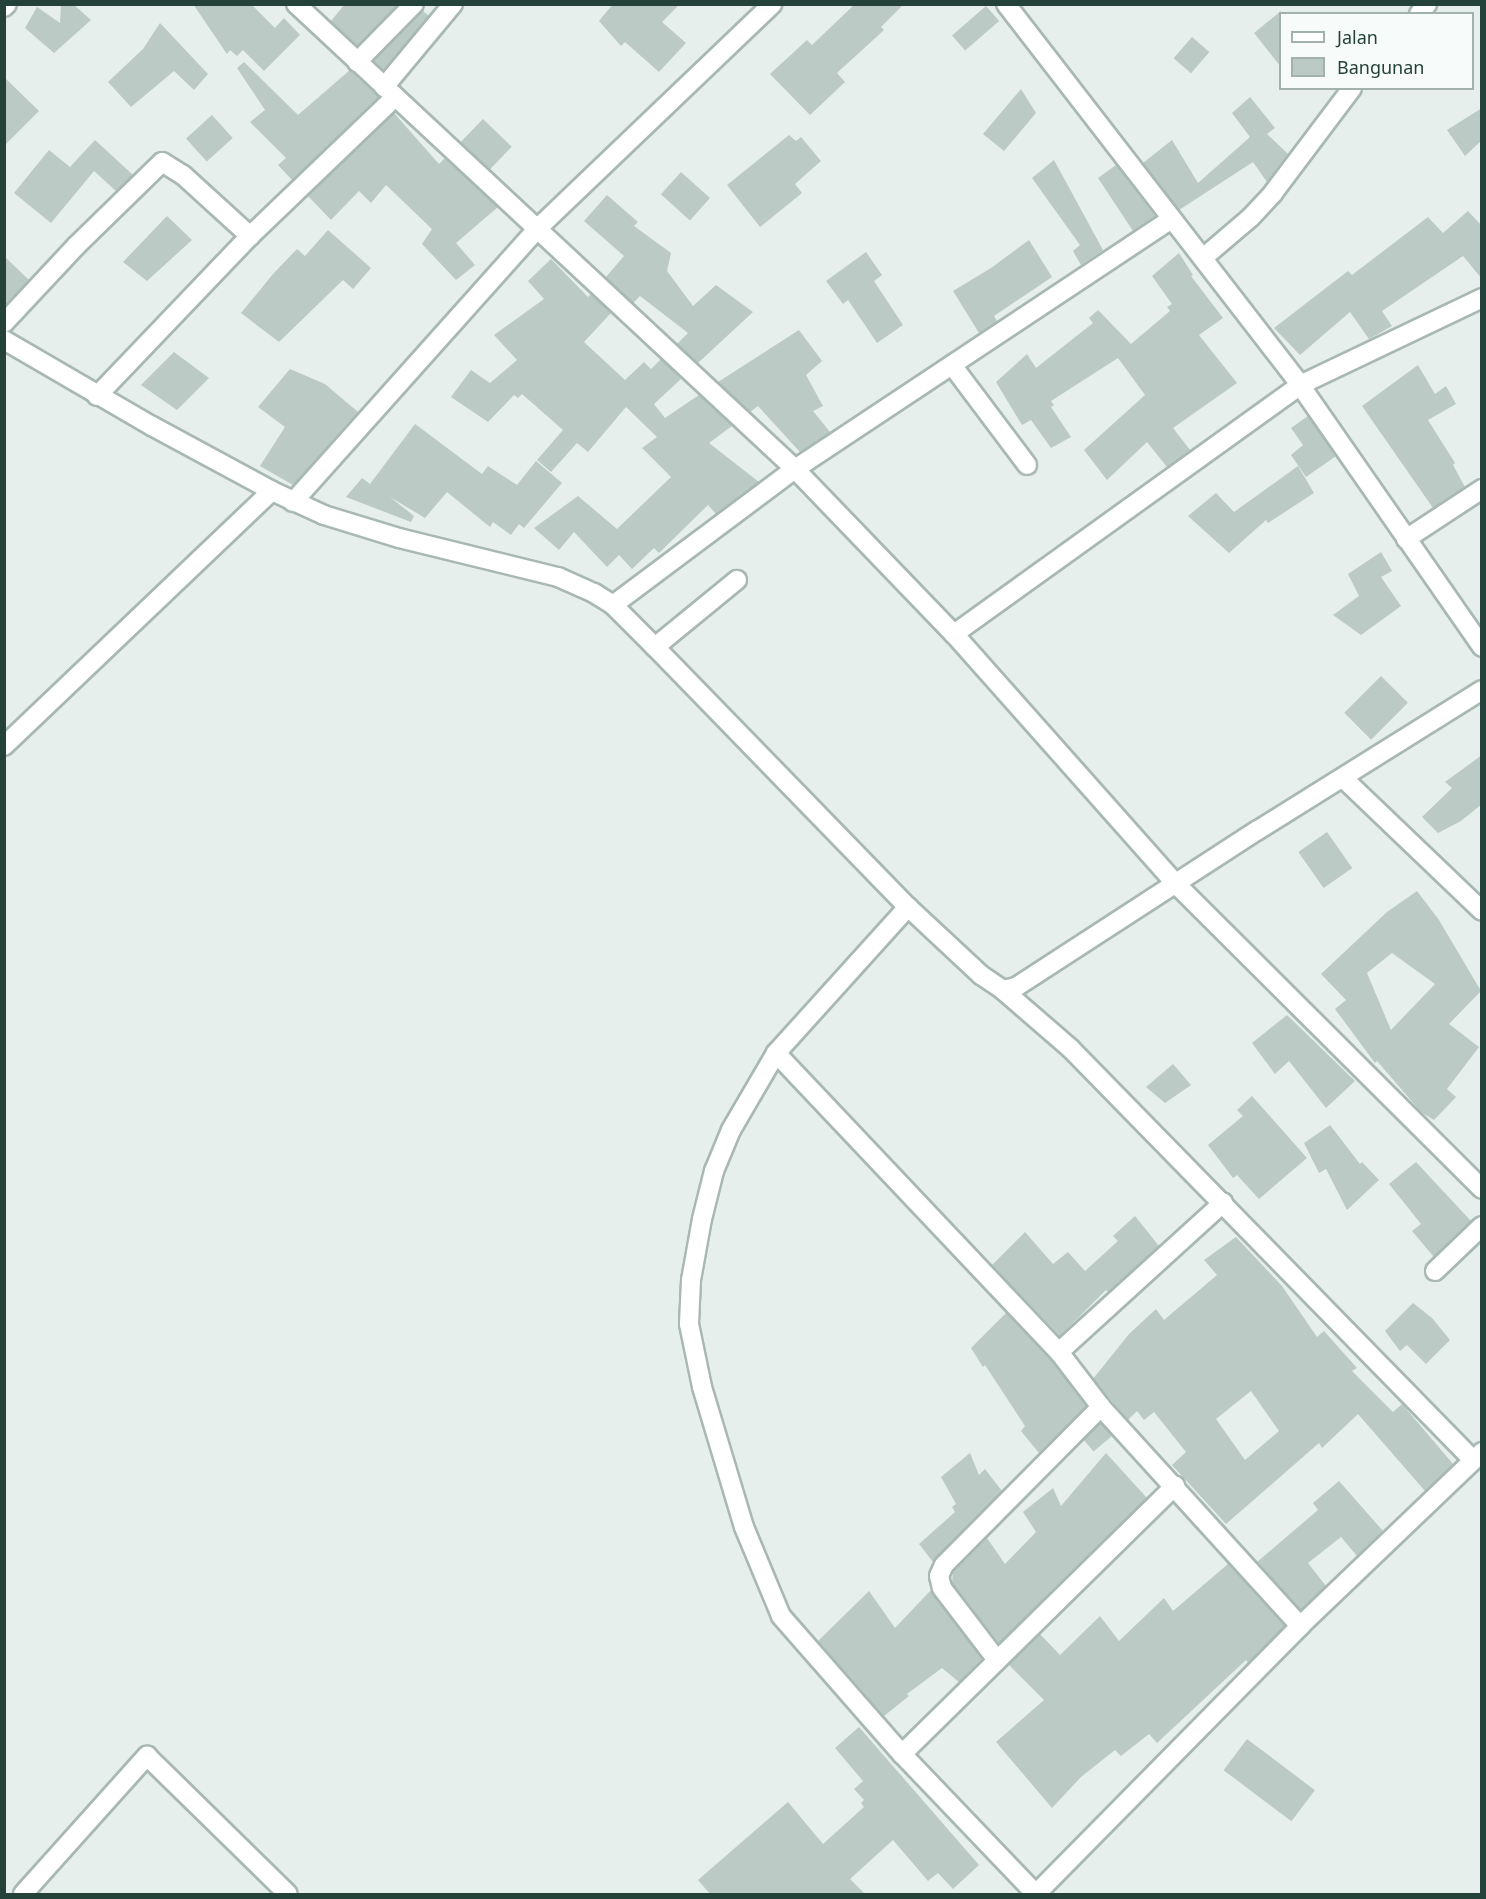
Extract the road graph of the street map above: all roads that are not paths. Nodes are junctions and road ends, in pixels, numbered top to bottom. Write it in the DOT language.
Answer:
graph roads {
  1 [pos="414,4"];
  2 [pos="453,4"];
  3 [pos="772,4"];
  4 [pos="1006,4"];
  5 [pos="305,8"];
  6 [pos="357,62"];
  7 [pos="1350,90"];
  8 [pos="389,92"];
  9 [pos="1171,219"];
  10 [pos="538,228"];
  11 [pos="250,236"];
  12 [pos="1203,258"];
  13 [pos="1482,298"];
  14 [pos="4,323"];
  15 [pos="4,340"];
  16 [pos="952,365"];
  17 [pos="1300,384"];
  18 [pos="97,396"];
  19 [pos="1027,465"];
  20 [pos="795,469"];
  21 [pos="1482,489"];
  22 [pos="272,491"];
  23 [pos="293,502"];
  24 [pos="1407,539"];
  25 [pos="737,580"];
  26 [pos="613,605"];
  27 [pos="954,634"];
  28 [pos="654,647"];
  29 [pos="1482,647"];
  30 [pos="1482,690"];
  31 [pos="4,746"];
  32 [pos="1343,778"];
  33 [pos="1175,883"];
  34 [pos="908,907"];
  35 [pos="1482,910"];
  36 [pos="1003,990"];
  37 [pos="776,1053"];
  38 [pos="1482,1189"];
  39 [pos="1223,1203"];
  40 [pos="1482,1226"];
  41 [pos="1435,1271"];
  42 [pos="1059,1353"];
  43 [pos="1101,1407"];
  44 [pos="1477,1456"];
  45 [pos="1175,1486"];
  46 [pos="1300,1626"];
  47 [pos="997,1660"];
  48 [pos="902,1754"];
  49 [pos="23,1894"];
  50 [pos="288,1894"];
  51 [pos="1036,1894"];
  1 -- 6 [label="street"];
  2 -- 8 [label="street"];
  3 -- 10 [label="street"];
  4 -- 9 [label="street"];
  5 -- 6 [label="street"];
  6 -- 8 [label="street"];
  7 -- 12 [label="street"];
  8 -- 10 [label="street"];
  8 -- 11 [label="street"];
  9 -- 12 [label="street"];
  9 -- 16 [label="street"];
  10 -- 20 [label="street"];
  10 -- 23 [label="street"];
  11 -- 14 [label="street"];
  11 -- 18 [label="street"];
  12 -- 17 [label="street"];
  13 -- 17 [label="street"];
  15 -- 18 [label="street"];
  16 -- 19 [label="street"];
  16 -- 20 [label="street"];
  17 -- 24 [label="street"];
  17 -- 27 [label="street"];
  18 -- 22 [label="street"];
  20 -- 26 [label="street"];
  20 -- 27 [label="street"];
  21 -- 24 [label="street"];
  22 -- 23 [label="street"];
  22 -- 31 [label="street"];
  23 -- 26 [label="street"];
  24 -- 29 [label="street"];
  25 -- 28 [label="street"];
  26 -- 28 [label="street"];
  27 -- 33 [label="street"];
  28 -- 34 [label="street"];
  30 -- 32 [label="street"];
  32 -- 33 [label="street"];
  32 -- 35 [label="street"];
  33 -- 36 [label="street"];
  33 -- 38 [label="street"];
  34 -- 36 [label="street"];
  34 -- 37 [label="street"];
  36 -- 39 [label="street"];
  37 -- 42 [label="street"];
  37 -- 48 [label="street"];
  39 -- 42 [label="street"];
  39 -- 44 [label="street"];
  40 -- 41 [label="street"];
  42 -- 43 [label="street"];
  43 -- 45 [label="street"];
  43 -- 47 [label="street"];
  44 -- 46 [label="street"];
  45 -- 46 [label="street"];
  45 -- 47 [label="street"];
  46 -- 51 [label="street"];
  47 -- 48 [label="street"];
  48 -- 51 [label="street"];
  49 -- 50 [label="street"];
}
